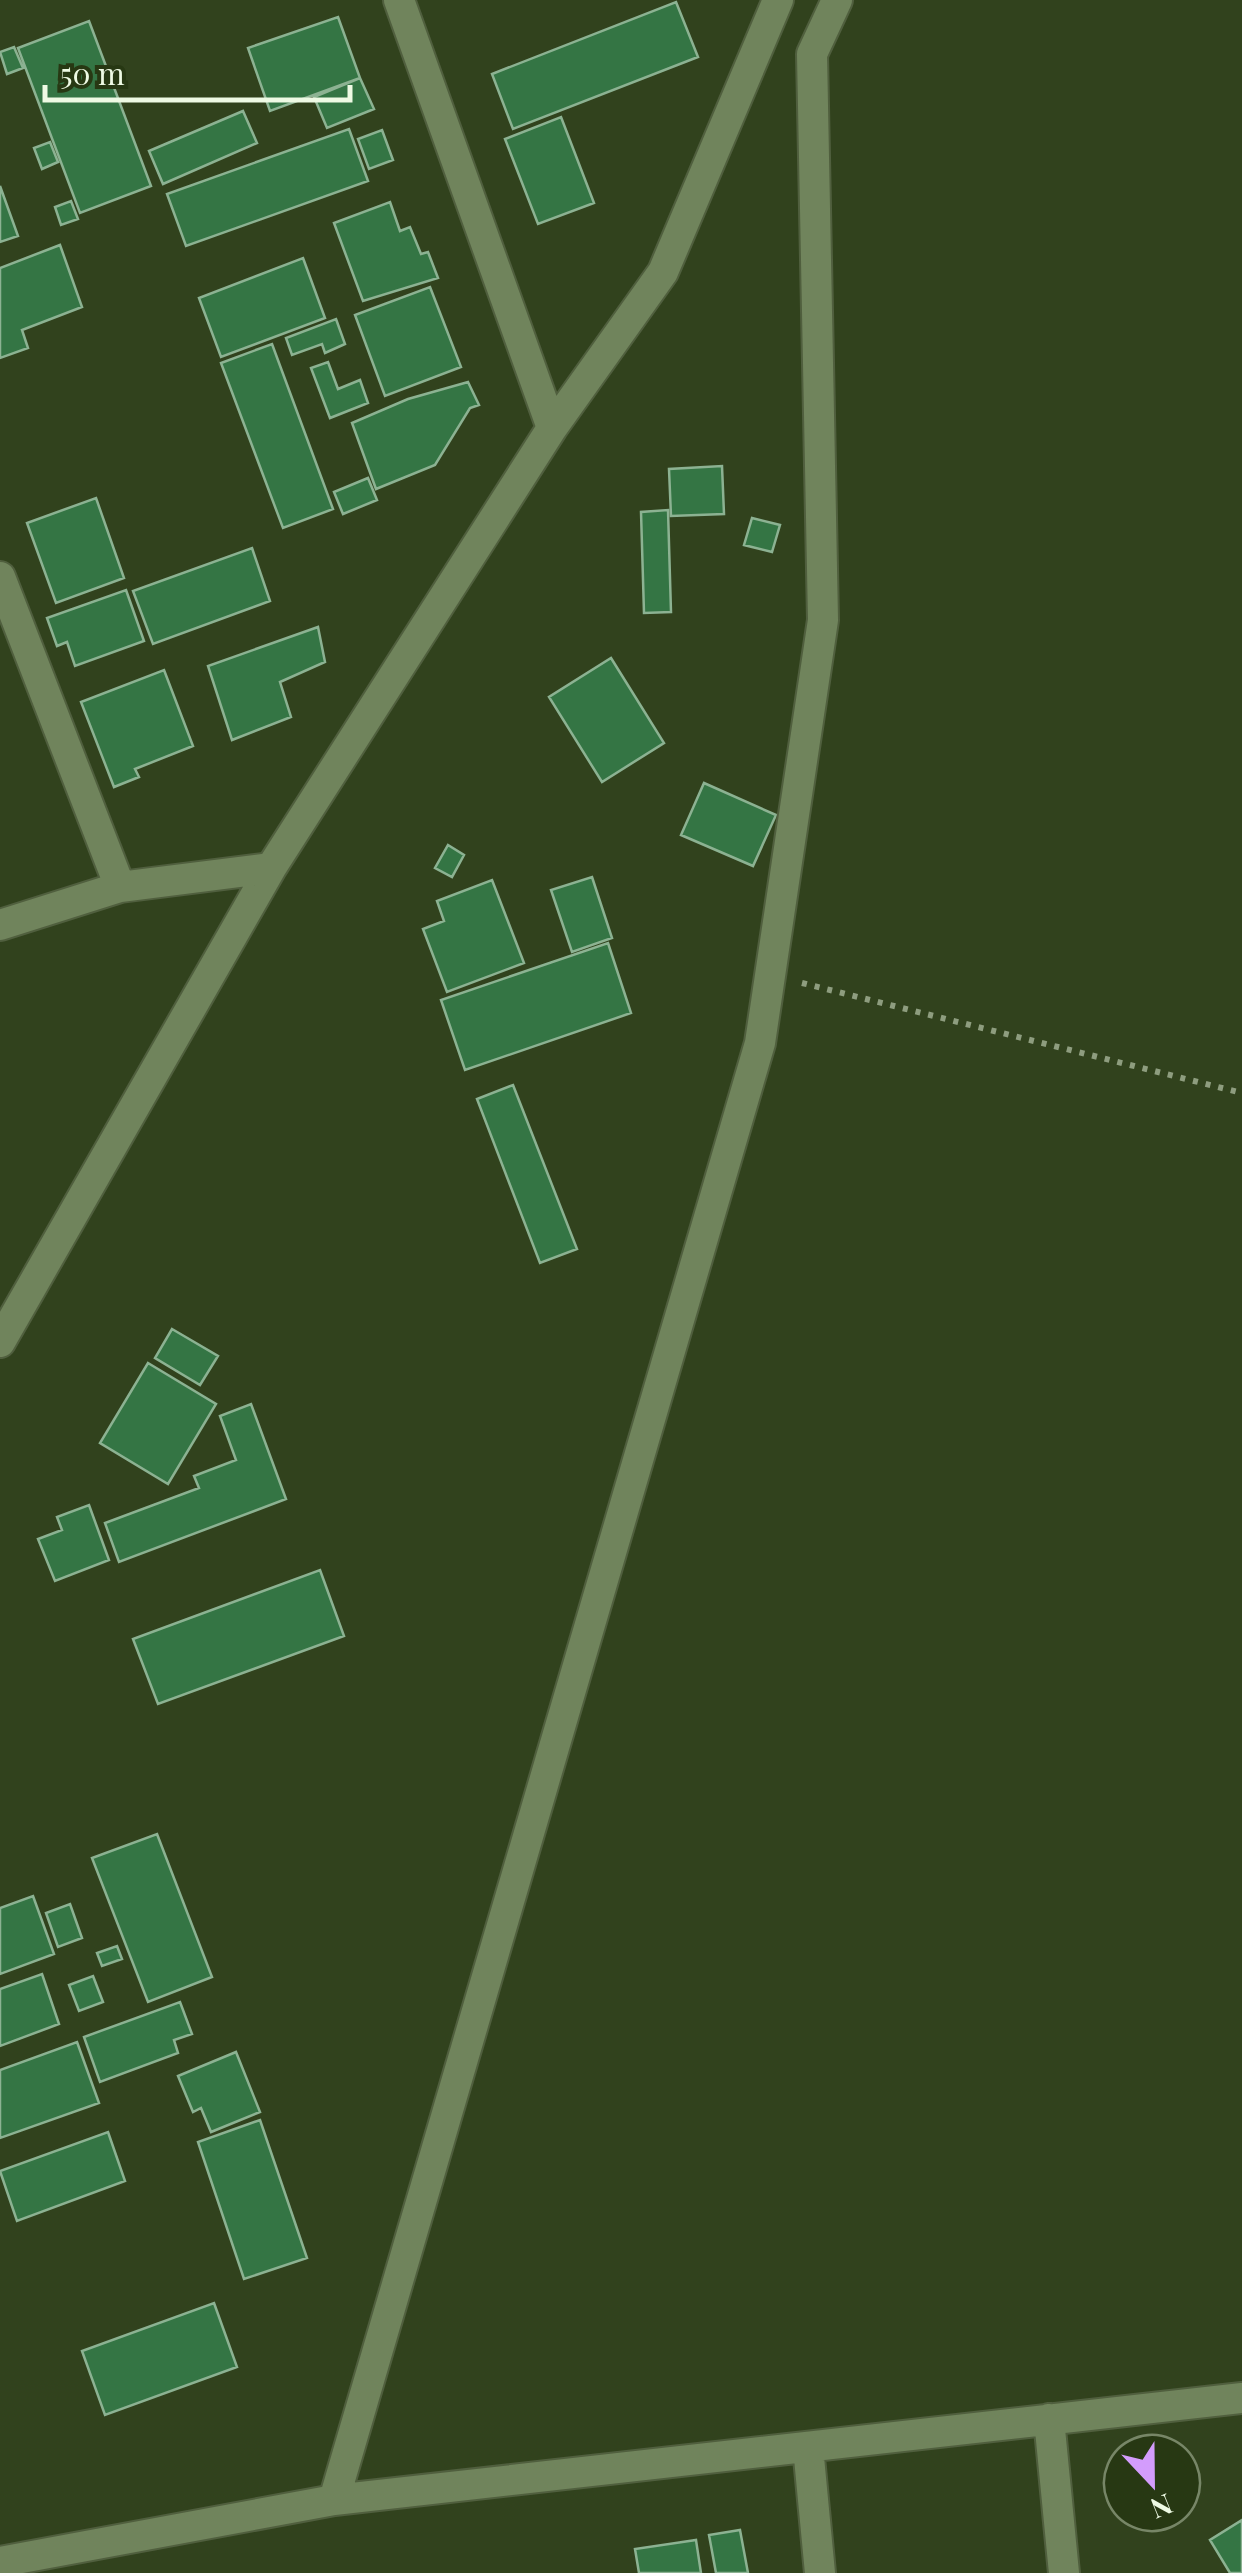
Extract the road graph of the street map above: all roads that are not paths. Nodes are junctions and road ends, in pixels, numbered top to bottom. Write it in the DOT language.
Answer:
graph roads {
  1 [pos="398,0"];
  2 [pos="778,0"];
  3 [pos="837,0"];
  4 [pos="552,428"];
  5 [pos="0,576"];
  6 [pos="271,868"];
  7 [pos="120,887"];
  8 [pos="0,925"];
  9 [pos="0,1342"];
  10 [pos="1242,2398"];
  11 [pos="1049,2420"];
  12 [pos="808,2447"];
  13 [pos="334,2500"];
  14 [pos="0,2562"];
  15 [pos="820,2573"];
  16 [pos="1064,2573"];
  1 -- 4 [label="street"];
  2 -- 4 [label="street"];
  3 -- 13 [label="street"];
  4 -- 6 [label="street"];
  5 -- 7 [label="street"];
  6 -- 7 [label="street"];
  6 -- 9 [label="street"];
  7 -- 8 [label="street"];
  10 -- 11 [label="street"];
  11 -- 12 [label="street"];
  11 -- 16 [label="street"];
  12 -- 13 [label="street"];
  12 -- 15 [label="street"];
  13 -- 14 [label="street"];
}
